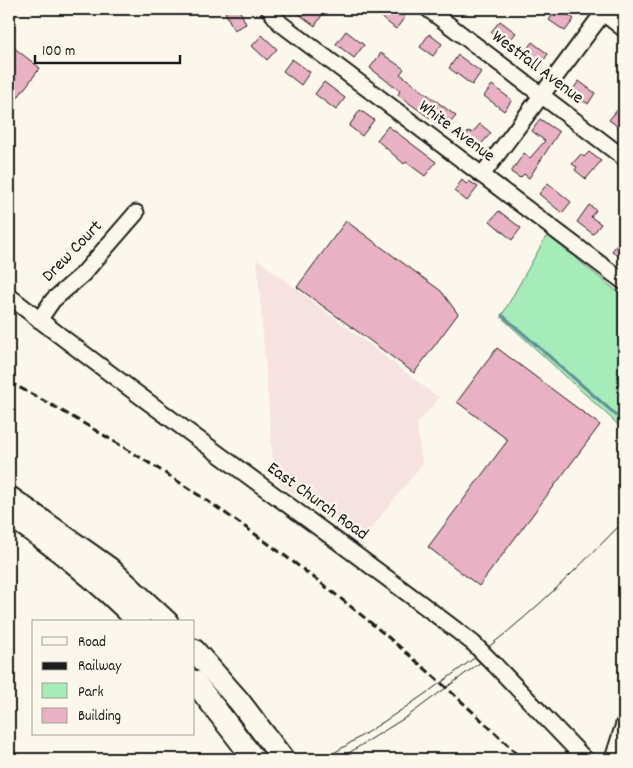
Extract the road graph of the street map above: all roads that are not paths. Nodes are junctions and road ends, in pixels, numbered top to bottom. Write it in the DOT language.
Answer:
graph roads {
  1 [pos="269,9"];
  2 [pos="428,9"];
  3 [pos="602,10"];
  4 [pos="624,29"];
  5 [pos="541,95"];
  6 [pos="624,158"];
  7 [pos="482,175"];
  8 [pos="136,212"];
  9 [pos="624,282"];
  10 [pos="9,296"];
  11 [pos="39,320"];
  12 [pos="9,497"];
  13 [pos="9,516"];
  14 [pos="137,620"];
  15 [pos="165,620"];
  16 [pos="195,651"];
  17 [pos="195,682"];
  18 [pos="624,724"];
  19 [pos="279,754"];
  20 [pos="254,759"];
  21 [pos="585,759"];
  22 [pos="613,759"];
  1 -- 7 [label="street, White Avenue"];
  2 -- 5 [label="street, Westfall Avenue"];
  3 -- 4 [label="street"];
  3 -- 5 [label="street"];
  5 -- 6 [label="street, Westfall Avenue"];
  5 -- 7 [label="street"];
  7 -- 9 [label="street, White Avenue"];
  8 -- 11 [label="street, Drew Court"];
  10 -- 11 [label="street, East Church Road"];
  11 -- 21 [label="street, East Church Road, bridge"];
  12 -- 15 [label="highway"];
  13 -- 14 [label="highway"];
  16 -- 19 [label="highway"];
  17 -- 20 [label="highway"];
  18 -- 22 [label="street"];
}
